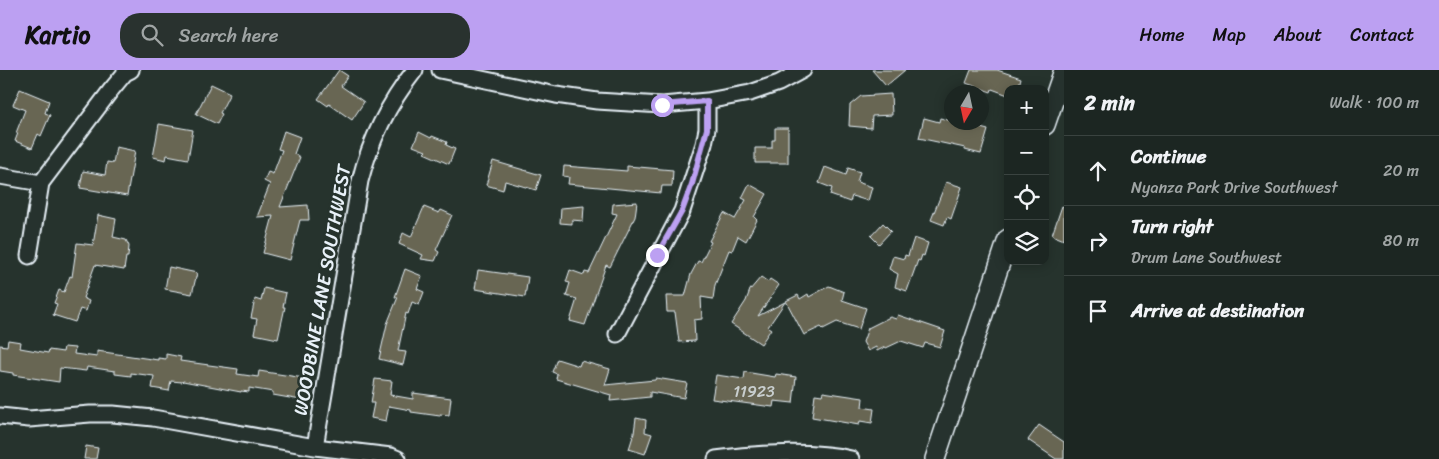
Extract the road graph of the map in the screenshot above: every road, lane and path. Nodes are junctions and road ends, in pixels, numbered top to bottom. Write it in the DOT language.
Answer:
graph roads {
  1 [pos="131,70"];
  2 [pos="415,70"];
  3 [pos="440,70"];
  4 [pos="803,70"];
  5 [pos="1064,70"];
  6 [pos="707,101"];
  7 [pos="1049,113"];
  8 [pos="0,176"];
  9 [pos="41,183"];
  10 [pos="1004,251"];
  11 [pos="29,256"];
  12 [pos="617,334"];
  13 [pos="0,416"];
  14 [pos="316,446"];
  15 [pos="398,459"];
  16 [pos="716,459"];
  17 [pos="851,459"];
  18 [pos="935,459"];
  1 -- 9 [label="street"];
  2 -- 14 [label="street, WOODBINE LANE SOUTHWEST"];
  3 -- 6 [label="street"];
  4 -- 6 [label="street"];
  5 -- 7 [label="street"];
  6 -- 12 [label="street"];
  8 -- 9 [label="street"];
  9 -- 11 [label="street"];
  10 -- 18 [label="street"];
  13 -- 14 [label="street"];
  14 -- 15 [label="street"];
  16 -- 17 [label="street"];
}
